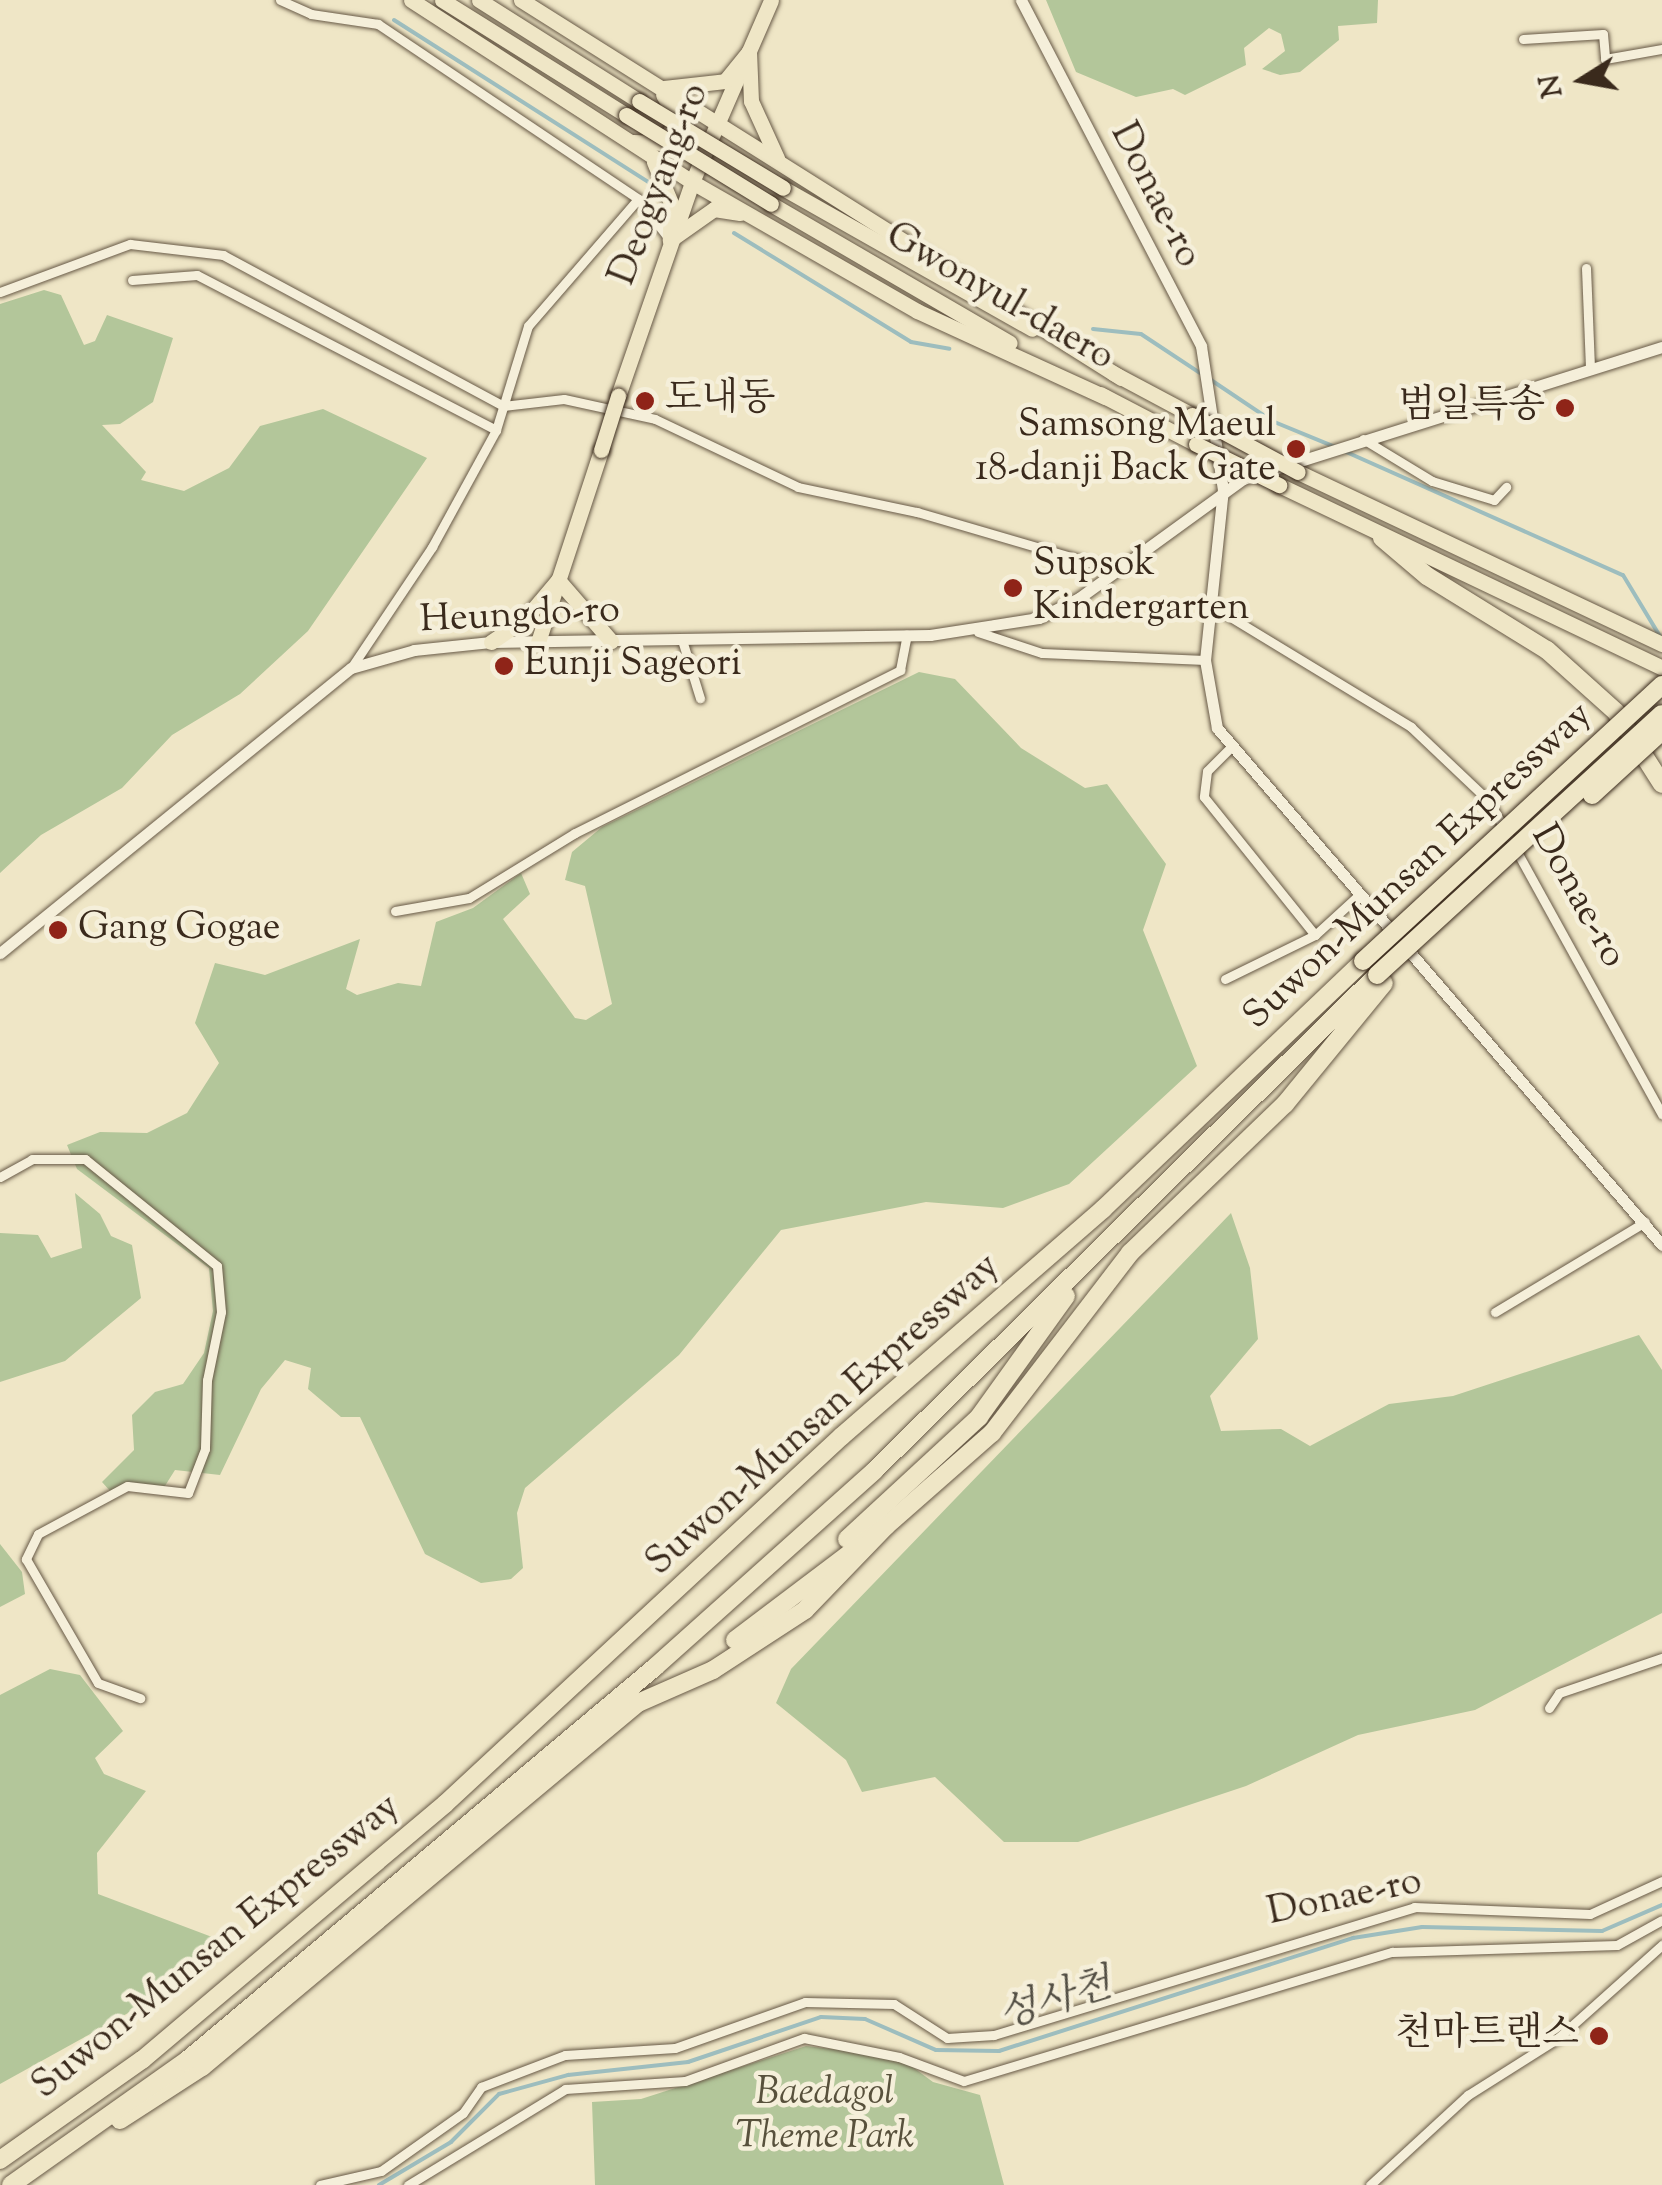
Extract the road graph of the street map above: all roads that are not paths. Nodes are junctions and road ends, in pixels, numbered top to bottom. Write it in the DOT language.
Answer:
graph roads {
  1 [pos="280,0"];
  2 [pos="411,0"];
  3 [pos="442,0"];
  4 [pos="479,0"];
  5 [pos="520,0"];
  6 [pos="771,0"];
  7 [pos="1021,0"];
  8 [pos="1524,39"];
  9 [pos="1662,49"];
  10 [pos="750,51"];
  11 [pos="658,87"];
  12 [pos="716,127"];
  13 [pos="633,142"];
  14 [pos="786,169"];
  15 [pos="692,182"];
  16 [pos="638,200"];
  17 [pos="750,214"];
  18 [pos="670,240"];
  19 [pos="1586,268"];
  20 [pos="132,280"];
  21 [pos="0,292"];
  22 [pos="1662,347"];
  23 [pos="1590,370"];
  24 [pos="1122,378"];
  25 [pos="1105,397"];
  26 [pos="503,406"];
  27 [pos="496,430"];
  28 [pos="1357,439"];
  29 [pos="1506,487"];
  30 [pos="1222,489"];
  31 [pos="1382,538"];
  32 [pos="1115,570"];
  33 [pos="558,580"];
  34 [pos="1209,604"];
  35 [pos="978,632"];
  36 [pos="907,635"];
  37 [pos="682,640"];
  38 [pos="611,641"];
  39 [pos="490,642"];
  40 [pos="538,642"];
  41 [pos="1662,644"];
  42 [pos="1205,660"];
  43 [pos="351,668"];
  44 [pos="1662,668"];
  45 [pos="1662,685"];
  46 [pos="700,698"];
  47 [pos="1662,714"];
  48 [pos="1662,731"];
  49 [pos="1232,746"];
  50 [pos="1662,784"];
  51 [pos="1360,894"];
  52 [pos="396,912"];
  53 [pos="1315,934"];
  54 [pos="0,953"];
  55 [pos="1225,979"];
  56 [pos="1380,979"];
  57 [pos="1662,1114"];
  58 [pos="0,1177"];
  59 [pos="1645,1222"];
  60 [pos="1662,1244"];
  61 [pos="1106,1245"];
  62 [pos="1494,1312"];
  63 [pos="886,1526"];
  64 [pos="1662,1658"];
  65 [pos="140,1698"];
  66 [pos="1549,1708"];
  67 [pos="1662,1881"];
  68 [pos="1662,1920"];
  69 [pos="1662,1944"];
  70 [pos="201,2059"];
  71 [pos="0,2160"];
  72 [pos="11,2185"];
  73 [pos="320,2185"];
  74 [pos="408,2185"];
  75 [pos="1370,2185"];
  1 -- 16 [label="street"];
  2 -- 13 [label="main road"];
  3 -- 25 [label="main road, Gwonyul-daero, bridge"];
  4 -- 24 [label="main road, Gwonyul-daero, bridge"];
  5 -- 11 [label="main road"];
  6 -- 10 [label="main road, Deogyang-ro"];
  7 -- 30 [label="street, Donae-ro"];
  8 -- 9 [label="street"];
  10 -- 11 [label="main road"];
  10 -- 12 [label="main road, Deogyang-ro"];
  10 -- 14 [label="main road"];
  11 -- 12 [label="main road"];
  11 -- 13 [label="main road"];
  12 -- 14 [label="main road"];
  12 -- 15 [label="main road, Deogyang-ro"];
  13 -- 15 [label="main road"];
  13 -- 18 [label="main road"];
  14 -- 17 [label="main road"];
  14 -- 24 [label="main road"];
  15 -- 17 [label="main road"];
  15 -- 18 [label="main road, Deogyang-ro"];
  16 -- 18 [label="street"];
  16 -- 26 [label="street"];
  17 -- 18 [label="main road"];
  17 -- 25 [label="main road"];
  18 -- 33 [label="main road, Deogyang-ro, bridge"];
  19 -- 23 [label="street"];
  20 -- 27 [label="street"];
  21 -- 26 [label="street"];
  22 -- 23 [label="street, Heungdo-ro"];
  23 -- 28 [label="street, Heungdo-ro"];
  24 -- 41 [label="main road, Gwonyul-daero, bridge"];
  25 -- 31 [label="main road, Gwonyul-daero, bridge"];
  26 -- 27 [label="street"];
  26 -- 32 [label="street"];
  27 -- 43 [label="street"];
  28 -- 29 [label="street"];
  28 -- 30 [label="street, Heungdo-ro"];
  30 -- 32 [label="street, Heungdo-ro"];
  30 -- 34 [label="street, Donae-ro"];
  31 -- 44 [label="main road"];
  31 -- 50 [label="highway"];
  32 -- 35 [label="street, Heungdo-ro"];
  33 -- 38 [label="main road"];
  33 -- 39 [label="main road"];
  33 -- 40 [label="main road"];
  34 -- 42 [label="street, Donae-ro"];
  34 -- 57 [label="street, Donae-ro"];
  35 -- 36 [label="street, Heungdo-ro"];
  35 -- 42 [label="street"];
  36 -- 37 [label="street, Heungdo-ro"];
  36 -- 52 [label="street"];
  37 -- 38 [label="street, Heungdo-ro"];
  37 -- 46 [label="street"];
  38 -- 40 [label="street, Heungdo-ro"];
  39 -- 40 [label="street, Heungdo-ro"];
  39 -- 43 [label="street, Heungdo-ro"];
  42 -- 49 [label="street, Donae-ro"];
  43 -- 54 [label="street, Heungdo-ro"];
  45 -- 71 [label="highway, Suwon-Munsan Expressway, bridge"];
  47 -- 56 [label="highway, Suwon-Munsan Expressway, bridge"];
  48 -- 56 [label="highway, bridge"];
  49 -- 51 [label="street, Donae-ro"];
  49 -- 53 [label="street"];
  51 -- 53 [label="street"];
  51 -- 59 [label="street, Donae-ro"];
  53 -- 55 [label="street"];
  56 -- 61 [label="highway, Suwon-Munsan Expressway"];
  56 -- 63 [label="highway"];
  58 -- 65 [label="street"];
  59 -- 60 [label="street, Donae-ro"];
  59 -- 62 [label="street"];
  61 -- 63 [label="highway"];
  61 -- 70 [label="highway, Suwon-Munsan Expressway"];
  63 -- 70 [label="highway"];
  64 -- 66 [label="street"];
  67 -- 73 [label="street, Donae-ro"];
  68 -- 74 [label="street"];
  69 -- 75 [label="street"];
  70 -- 72 [label="highway, Suwon-Munsan Expressway"];
}
